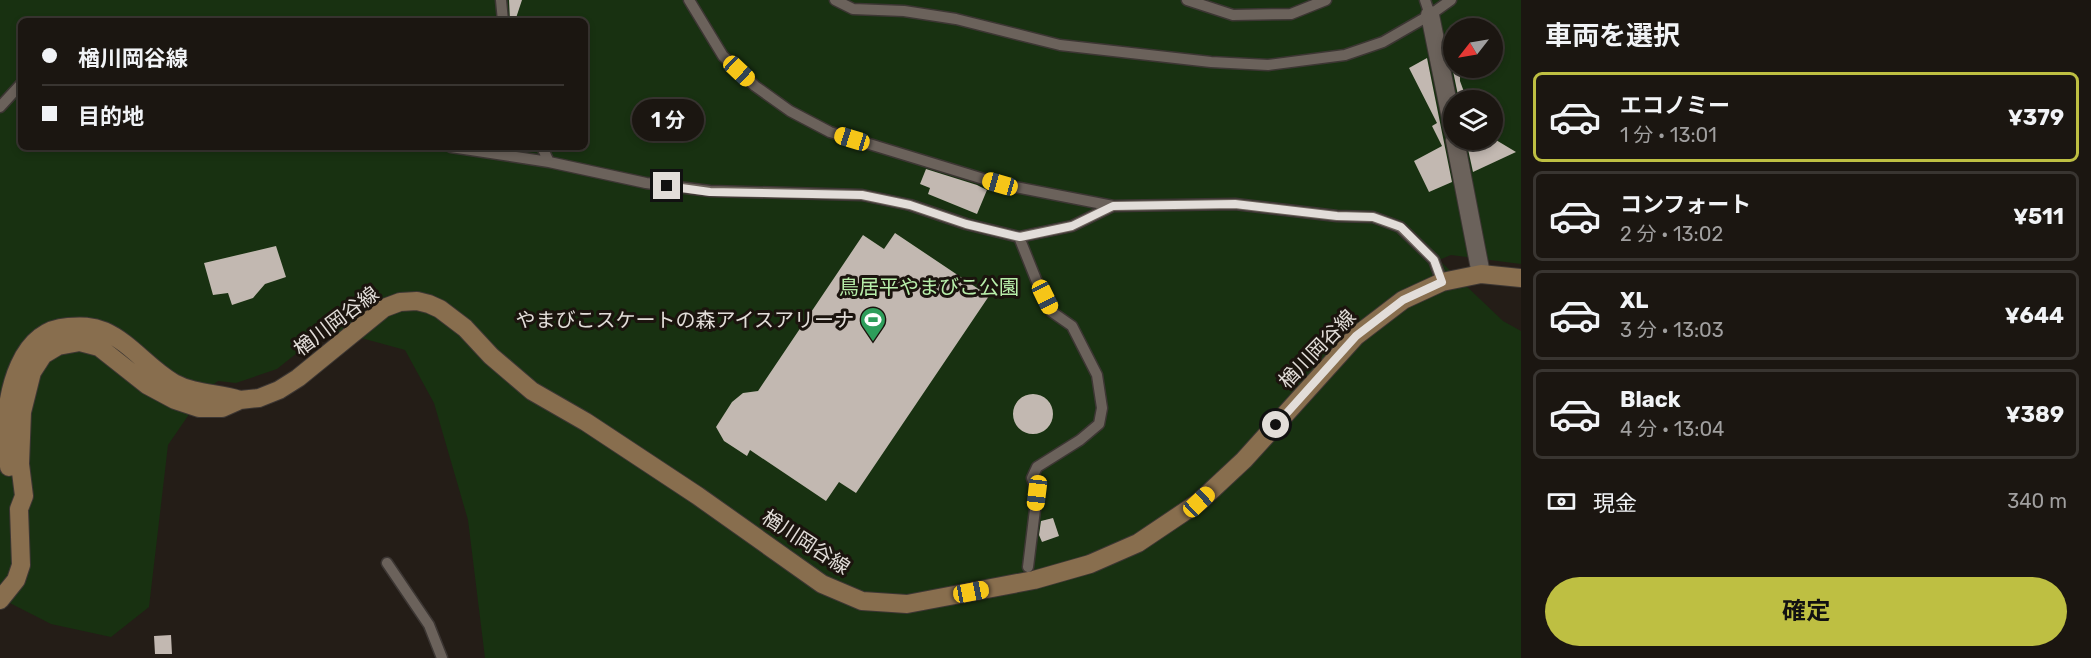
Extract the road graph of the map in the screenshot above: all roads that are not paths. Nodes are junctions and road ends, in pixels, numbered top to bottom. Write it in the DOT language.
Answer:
graph roads {
  1 [pos="501,0"];
  2 [pos="689,0"];
  3 [pos="836,0"];
  4 [pos="1187,0"];
  5 [pos="1326,0"];
  6 [pos="1451,0"];
  7 [pos="1427,8"];
  8 [pos="503,18"];
  9 [pos="18,87"];
  10 [pos="1445,90"];
  11 [pos="0,107"];
  12 [pos="471,150"];
  13 [pos="543,150"];
  14 [pos="1457,150"];
  15 [pos="549,162"];
  16 [pos="1113,206"];
  17 [pos="1020,237"];
  18 [pos="1481,274"];
  19 [pos="1521,278"];
  20 [pos="1442,282"];
  21 [pos="387,563"];
  22 [pos="1028,567"];
  23 [pos="0,600"];
  24 [pos="442,658"];
  1 -- 8 [label="lane"];
  2 -- 16 [label="lane"];
  3 -- 7 [label="lane"];
  4 -- 5 [label="lane"];
  6 -- 7 [label="lane"];
  7 -- 10 [label="street"];
  9 -- 11 [label="lane"];
  12 -- 15 [label="lane"];
  13 -- 15 [label="lane"];
  14 -- 18 [label="street"];
  15 -- 17 [label="lane"];
  16 -- 17 [label="lane"];
  16 -- 20 [label="lane"];
  17 -- 22 [label="lane"];
  18 -- 19 [label="main road, 楢川岡谷線"];
  18 -- 20 [label="main road, 楢川岡谷線"];
  20 -- 23 [label="main road, 楢川岡谷線"];
  21 -- 24 [label="lane"];
}
